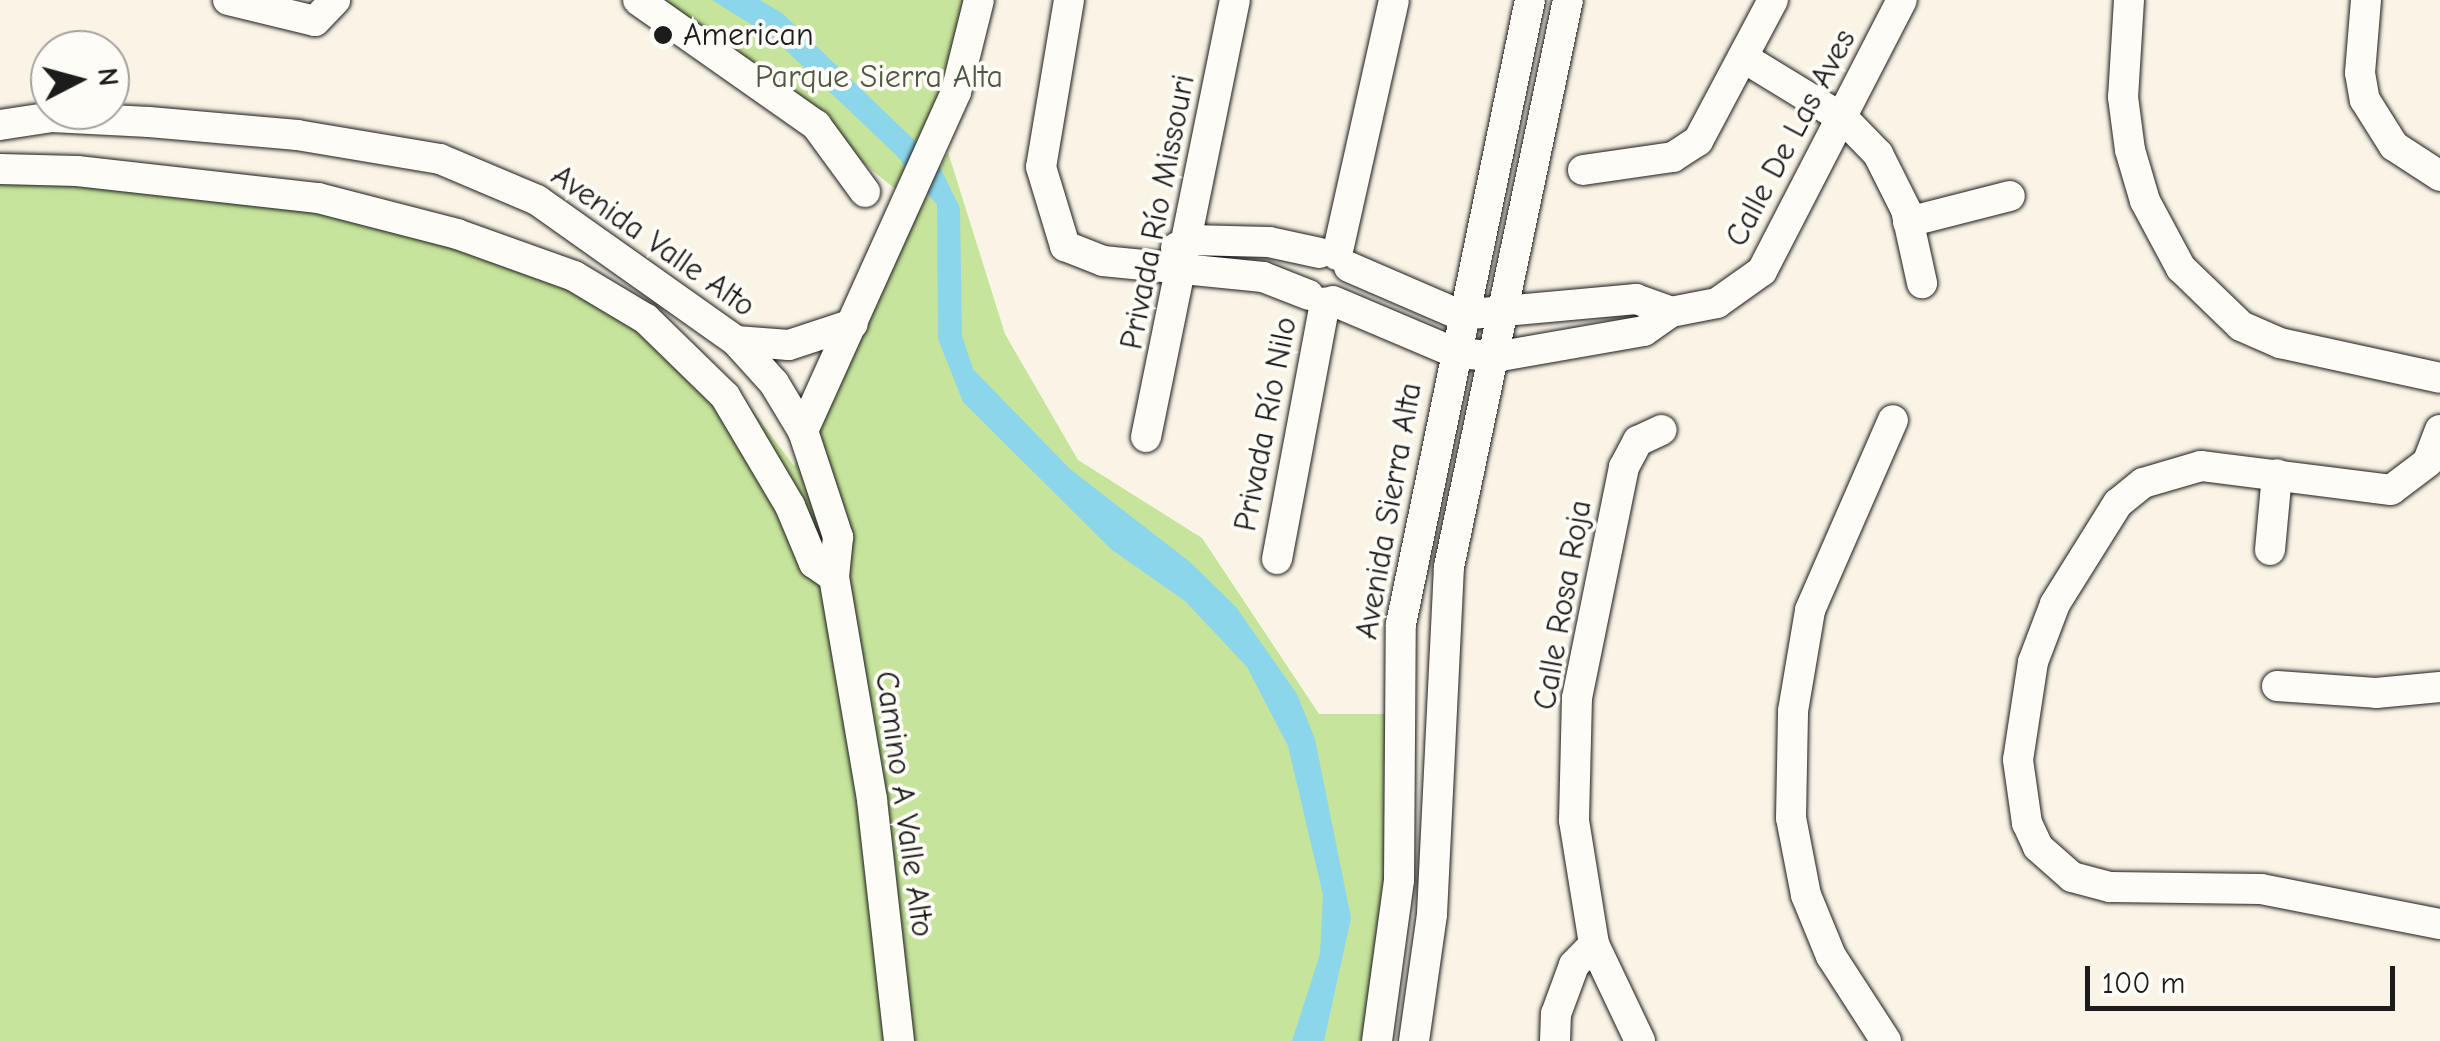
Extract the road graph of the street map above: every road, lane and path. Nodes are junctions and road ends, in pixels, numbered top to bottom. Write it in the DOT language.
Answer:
graph roads {
  1 [pos="228,0"];
  2 [pos="335,0"];
  3 [pos="638,0"];
  4 [pos="979,0"];
  5 [pos="1070,0"];
  6 [pos="1235,0"];
  7 [pos="1394,0"];
  8 [pos="1530,0"];
  9 [pos="1568,0"];
  10 [pos="1773,0"];
  11 [pos="1902,0"];
  12 [pos="2130,0"];
  13 [pos="2366,0"];
  14 [pos="1744,58"];
  15 [pos="1844,119"];
  16 [pos="0,125"];
  17 [pos="0,170"];
  18 [pos="1583,170"];
  19 [pos="2440,176"];
  20 [pos="865,192"];
  21 [pos="2010,196"];
  22 [pos="1908,222"];
  23 [pos="1190,240"];
  24 [pos="1335,258"];
  25 [pos="1151,262"];
  26 [pos="1184,272"];
  27 [pos="1922,283"];
  28 [pos="1322,299"];
  29 [pos="1589,304"];
  30 [pos="1671,312"];
  31 [pos="1502,314"];
  32 [pos="1460,315"];
  33 [pos="854,324"];
  34 [pos="1593,338"];
  35 [pos="736,341"];
  36 [pos="1452,352"];
  37 [pos="1495,357"];
  38 [pos="2440,378"];
  39 [pos="1893,420"];
  40 [pos="1662,430"];
  41 [pos="2440,430"];
  42 [pos="803,431"];
  43 [pos="1146,437"];
  44 [pos="2277,474"];
  45 [pos="2270,550"];
  46 [pos="1277,559"];
  47 [pos="834,577"];
  48 [pos="2277,686"];
  49 [pos="2440,686"];
  50 [pos="1401,796"];
  51 [pos="1434,796"];
  52 [pos="2440,924"];
  53 [pos="1594,944"];
  54 [pos="899,1041"];
  55 [pos="1377,1041"];
  56 [pos="1414,1041"];
  57 [pos="1554,1041"];
  58 [pos="1640,1041"];
  59 [pos="1886,1041"];
  1 -- 2 [label="street"];
  3 -- 20 [label="street"];
  4 -- 33 [label="street"];
  5 -- 25 [label="street, Calle De Las Aves"];
  6 -- 23 [label="street, Privada Río Missouri"];
  7 -- 24 [label="street"];
  8 -- 32 [label="street, Avenida Sierra Alta"];
  9 -- 31 [label="street"];
  10 -- 14 [label="street"];
  11 -- 15 [label="street, Calle De Las Aves"];
  12 -- 38 [label="street"];
  13 -- 19 [label="street"];
  14 -- 15 [label="street"];
  14 -- 18 [label="street"];
  15 -- 22 [label="street"];
  15 -- 30 [label="street, Calle De Las Aves"];
  16 -- 35 [label="street, Avenida Valle Alto"];
  17 -- 47 [label="street"];
  21 -- 22 [label="street"];
  22 -- 27 [label="street"];
  23 -- 24 [label="street"];
  23 -- 25 [label="street"];
  23 -- 26 [label="street, Privada Río Missouri"];
  24 -- 28 [label="street"];
  24 -- 28 [label="street"];
  24 -- 32 [label="street"];
  25 -- 26 [label="street, Calle De Las Aves"];
  26 -- 28 [label="street, Calle De Las Aves"];
  26 -- 43 [label="street, Privada Río Missouri"];
  28 -- 36 [label="street, Calle De Las Aves"];
  28 -- 46 [label="street, Privada Río Nilo"];
  29 -- 30 [label="street, Calle De Las Aves"];
  29 -- 31 [label="street, Calle De Las Aves"];
  29 -- 34 [label="street"];
  30 -- 34 [label="street, Calle De Las Aves"];
  31 -- 32 [label="street, Calle De Las Aves"];
  31 -- 37 [label="street"];
  32 -- 36 [label="street, Avenida Sierra Alta"];
  33 -- 35 [label="street"];
  33 -- 42 [label="street"];
  34 -- 37 [label="street, Calle De Las Aves"];
  35 -- 42 [label="street, Avenida Valle Alto"];
  36 -- 37 [label="street, Calle De Las Aves"];
  36 -- 50 [label="street, Avenida Sierra Alta"];
  37 -- 51 [label="street"];
  39 -- 59 [label="street"];
  40 -- 53 [label="street, Calle Rosa Roja"];
  41 -- 44 [label="street"];
  42 -- 47 [label="street, Avenida Valle Alto"];
  44 -- 45 [label="street"];
  44 -- 52 [label="street"];
  47 -- 54 [label="street, Camino A Valle Alto"];
  48 -- 49 [label="street"];
  50 -- 51 [label="street"];
  50 -- 55 [label="street, Avenida Sierra Alta"];
  51 -- 56 [label="street"];
  53 -- 57 [label="street"];
  53 -- 58 [label="street, Calle Rosa Roja"];
}
